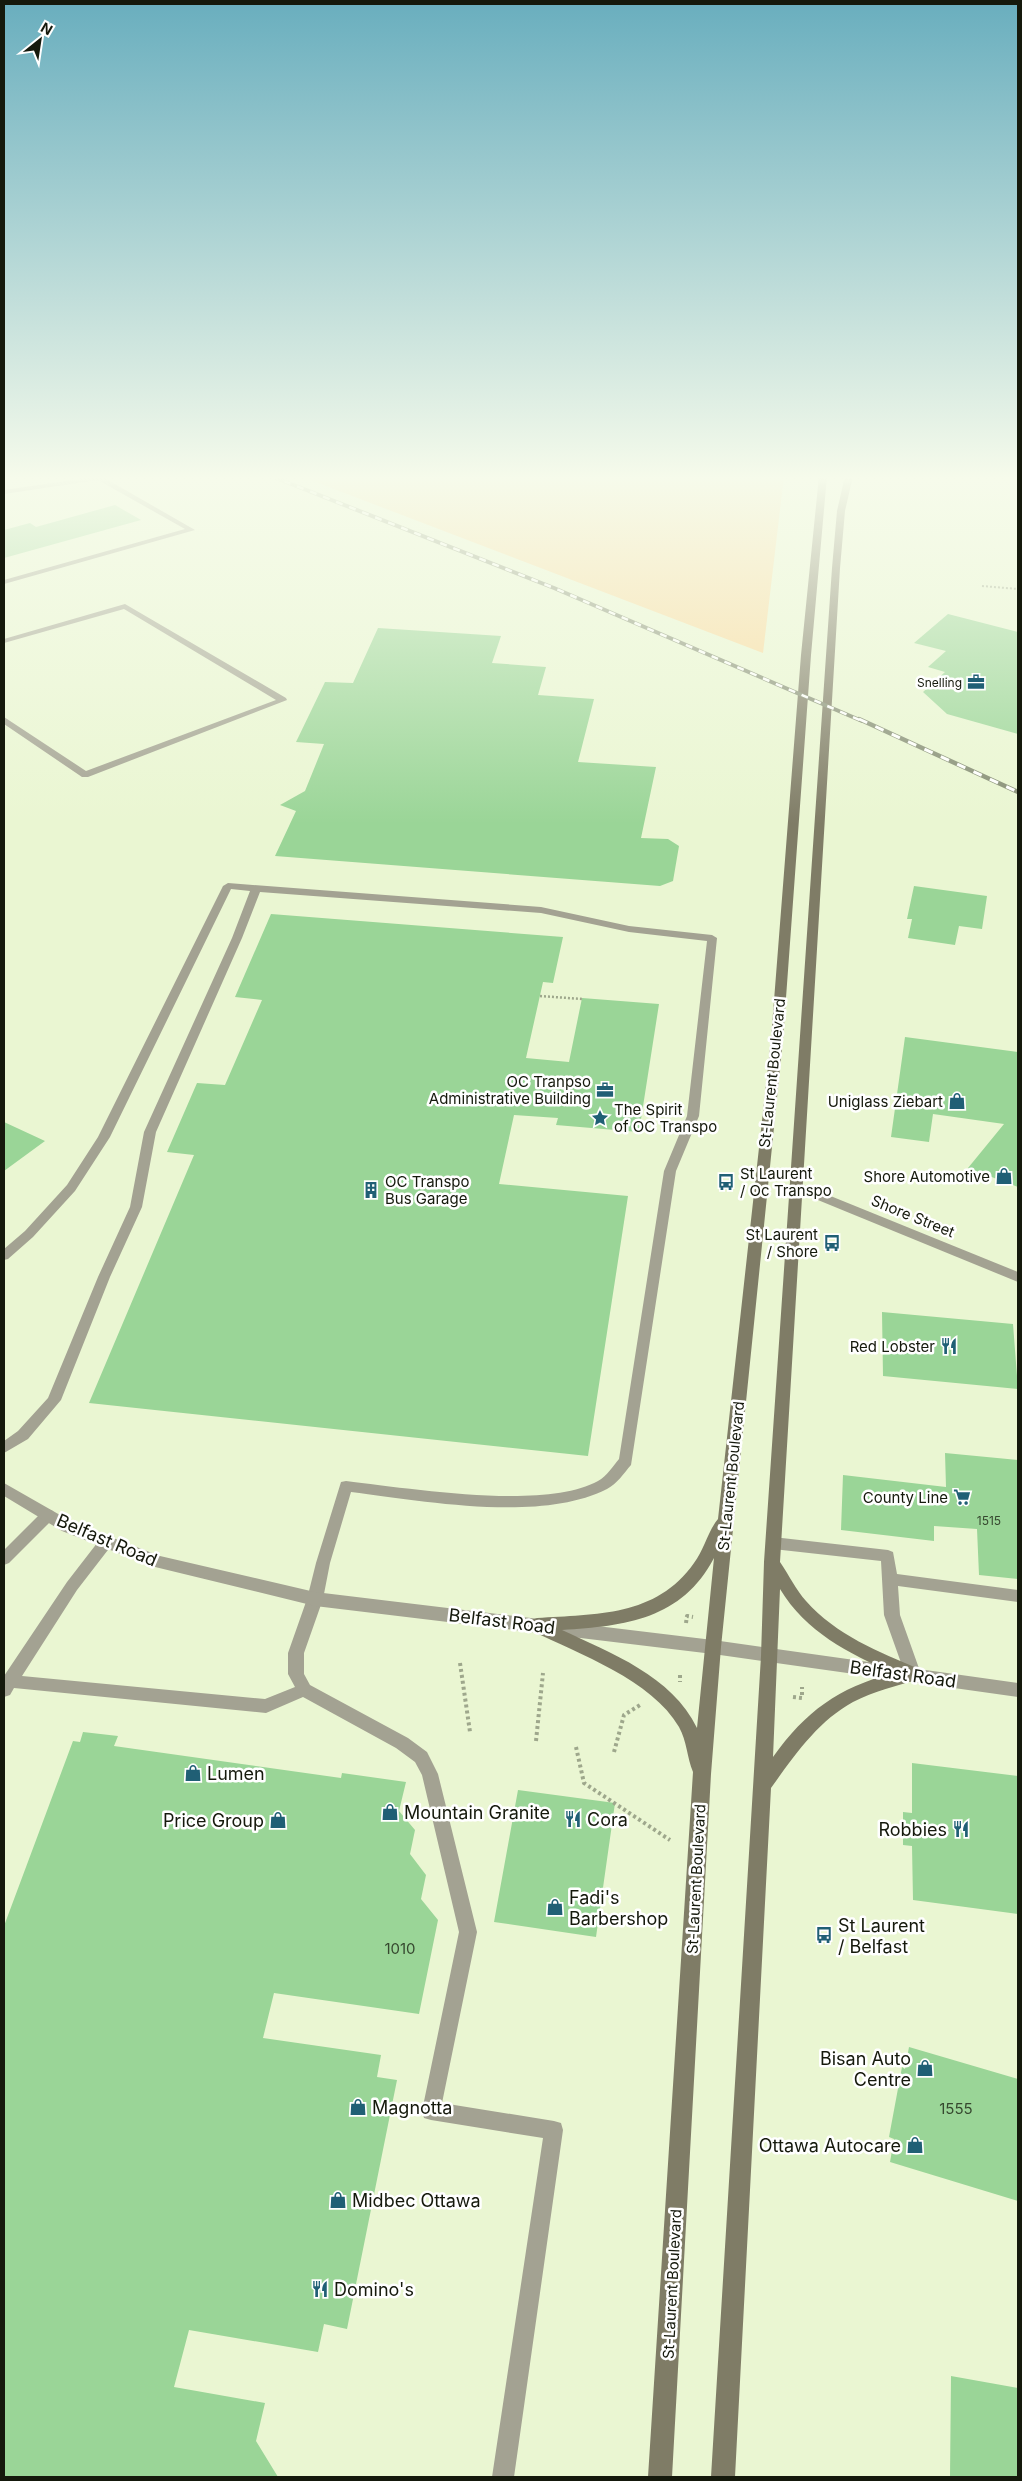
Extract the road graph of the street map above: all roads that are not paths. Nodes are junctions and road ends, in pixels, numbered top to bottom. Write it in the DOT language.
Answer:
graph roads {
  1 [pos="812,592"];
  2 [pos="835,592"];
  3 [pos="4,641"];
  4 [pos="4,720"];
  5 [pos="256,889"];
  6 [pos="796,1186"];
  7 [pos="4,1256"];
  8 [pos="1018,1277"];
  9 [pos="4,1448"];
  10 [pos="4,1489"];
  11 [pos="48,1515"];
  12 [pos="727,1516"];
  13 [pos="106,1542"];
  14 [pos="773,1543"];
  15 [pos="4,1559"];
  16 [pos="772,1562"];
  17 [pos="890,1579"];
  18 [pos="1018,1596"];
  19 [pos="315,1599"];
  20 [pos="537,1625"];
  21 [pos="713,1647"];
  22 [pos="770,1656"];
  23 [pos="913,1674"];
  24 [pos="7,1686"];
  25 [pos="304,1690"];
  26 [pos="1018,1690"];
  27 [pos="702,1774"];
  28 [pos="762,1788"];
  29 [pos="503,2477"];
  30 [pos="660,2477"];
  31 [pos="723,2477"];
  1 -- 12 [label="main road, St-Laurent Boulevard"];
  2 -- 6 [label="main road, St-Laurent Boulevard"];
  3 -- 4 [label="lane"];
  5 -- 7 [label="lane"];
  5 -- 9 [label="lane"];
  5 -- 19 [label="lane"];
  6 -- 8 [label="street, Shore Street"];
  6 -- 14 [label="main road, St-Laurent Boulevard"];
  10 -- 11 [label="street, Belfast Road"];
  11 -- 13 [label="street, Belfast Road"];
  11 -- 15 [label="lane"];
  12 -- 20 [label="main road"];
  12 -- 21 [label="main road, St-Laurent Boulevard"];
  13 -- 19 [label="street, Belfast Road"];
  13 -- 24 [label="lane"];
  14 -- 16 [label="main road, St-Laurent Boulevard"];
  14 -- 17 [label="lane"];
  16 -- 22 [label="main road, St-Laurent Boulevard"];
  16 -- 23 [label="main road"];
  17 -- 18 [label="lane"];
  17 -- 23 [label="lane"];
  19 -- 20 [label="street, Belfast Road"];
  19 -- 25 [label="lane"];
  20 -- 21 [label="street, Belfast Road"];
  20 -- 27 [label="main road"];
  21 -- 22 [label="street, Belfast Road"];
  21 -- 27 [label="main road, St-Laurent Boulevard"];
  22 -- 23 [label="street, Belfast Road"];
  22 -- 28 [label="main road, St-Laurent Boulevard"];
  23 -- 26 [label="street, Belfast Road"];
  23 -- 28 [label="main road"];
  24 -- 25 [label="lane"];
  25 -- 29 [label="lane"];
  27 -- 30 [label="main road, St-Laurent Boulevard"];
  28 -- 31 [label="main road, St-Laurent Boulevard"];
}
